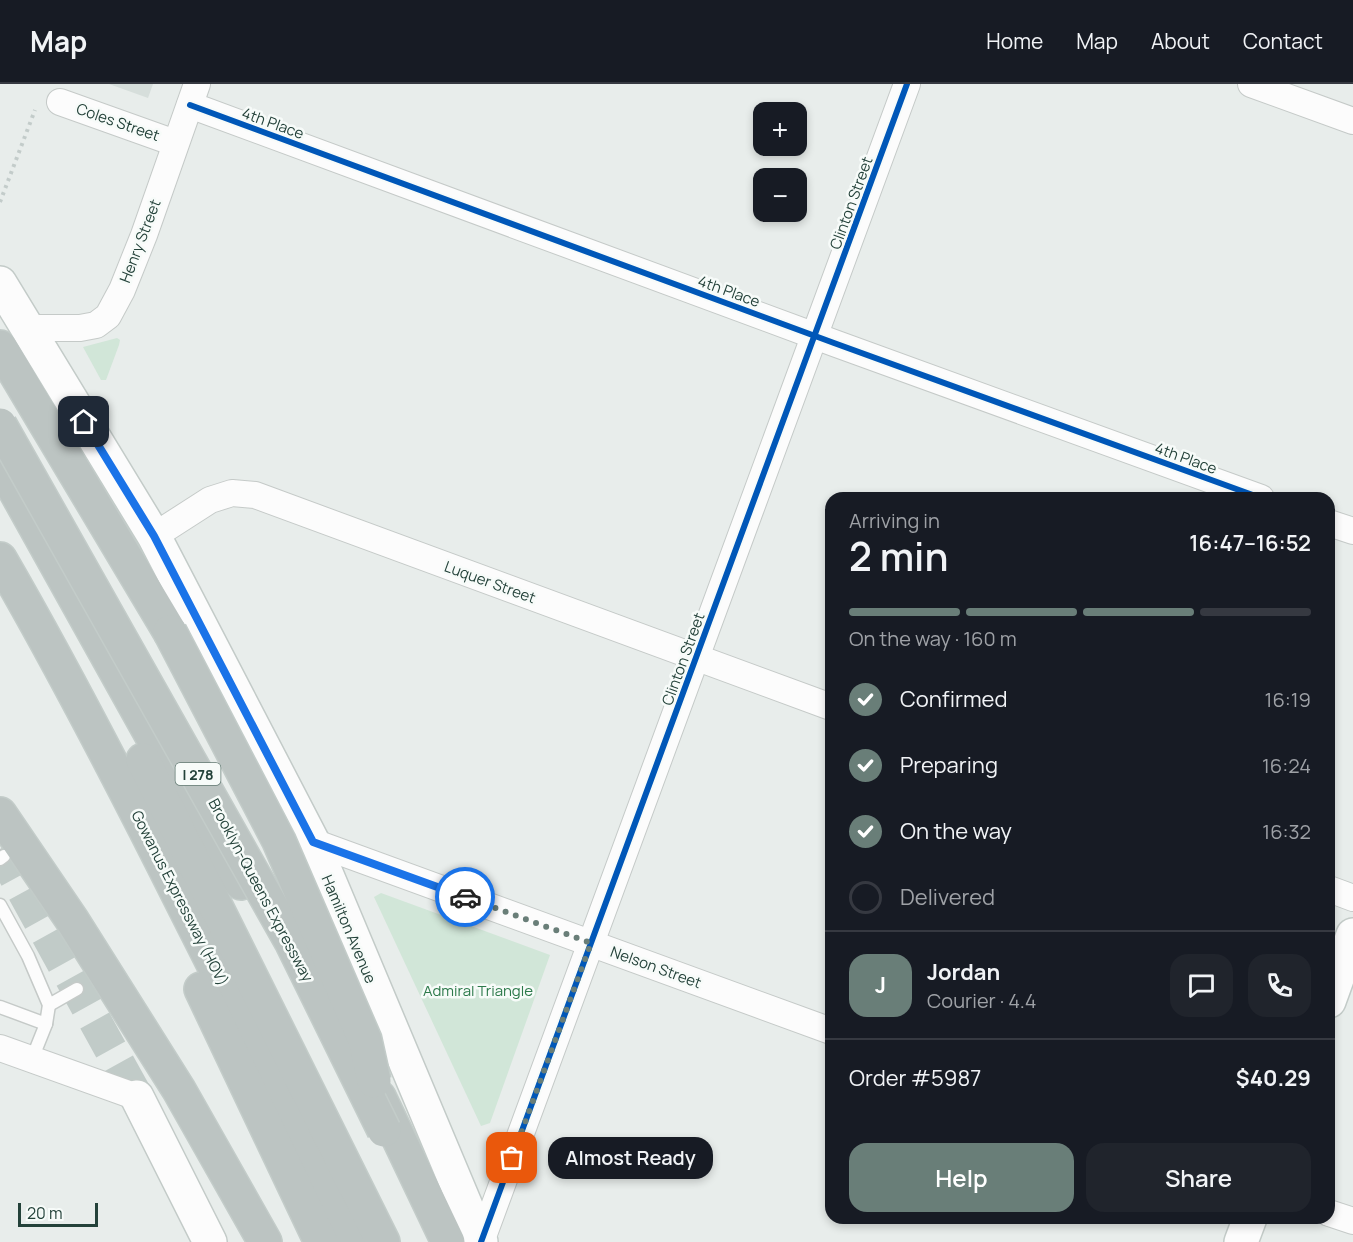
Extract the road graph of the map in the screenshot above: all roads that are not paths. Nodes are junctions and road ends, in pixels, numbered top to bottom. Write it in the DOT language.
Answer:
graph roads {
  1 [pos="907,84"];
  2 [pos="1251,84"];
  3 [pos="193,94"];
  4 [pos="48,105"];
  5 [pos="1353,121"];
  6 [pos="175,143"];
  7 [pos="0,283"];
  8 [pos="27,328"];
  9 [pos="815,336"];
  10 [pos="0,347"];
  11 [pos="0,425"];
  12 [pos="0,463"];
  13 [pos="1244,492"];
  14 [pos="0,510"];
  15 [pos="1335,525"];
  16 [pos="1353,531"];
  17 [pos="154,536"];
  18 [pos="0,559"];
  19 [pos="0,599"];
  20 [pos="696,658"];
  21 [pos="825,705"];
  22 [pos="0,814"];
  23 [pos="313,842"];
  24 [pos="1335,892"];
  25 [pos="1353,898"];
  26 [pos="0,905"];
  27 [pos="1353,935"];
  28 [pos="591,943"];
  29 [pos="1335,984"];
  30 [pos="78,989"];
  31 [pos="49,1005"];
  32 [pos="0,1006"];
  33 [pos="45,1024"];
  34 [pos="825,1029"];
  35 [pos="0,1048"];
  36 [pos="32,1059"];
  37 [pos="137,1096"];
  38 [pos="384,1130"];
  39 [pos="309,1151"];
  40 [pos="1335,1215"];
  41 [pos="1353,1221"];
  42 [pos="1248,1224"];
  43 [pos="210,1242"];
  44 [pos="266,1242"];
  45 [pos="321,1242"];
  46 [pos="351,1242"];
  47 [pos="383,1242"];
  48 [pos="424,1242"];
  49 [pos="448,1242"];
  50 [pos="481,1242"];
  51 [pos="1241,1242"];
  1 -- 9 [label="street, Clinton Street"];
  2 -- 5 [label="street"];
  3 -- 6 [label="street, Henry Street"];
  3 -- 9 [label="street, 4th Place"];
  4 -- 6 [label="street, Coles Street"];
  6 -- 8 [label="street, Henry Street"];
  7 -- 8 [label="main road, Hamilton Avenue"];
  8 -- 17 [label="main road, Hamilton Avenue"];
  9 -- 13 [label="street, 4th Place"];
  9 -- 20 [label="street, Clinton Street"];
  10 -- 38 [label="highway, bridge"];
  11 -- 38 [label="highway, Brooklyn-Queens Expressway / I 278, bridge"];
  12 -- 49 [label="highway"];
  14 -- 39 [label="highway"];
  15 -- 16 [label="street"];
  17 -- 20 [label="street, Luquer Street"];
  17 -- 23 [label="main road, Hamilton Avenue"];
  18 -- 39 [label="highway, Gowanus Expressway (HOV)"];
  19 -- 39 [label="highway"];
  20 -- 21 [label="street, Luquer Street"];
  20 -- 28 [label="street, Clinton Street"];
  22 -- 44 [label="highway"];
  23 -- 28 [label="street, Nelson Street"];
  23 -- 50 [label="main road, Hamilton Avenue"];
  24 -- 25 [label="street"];
  26 -- 31 [label="lane"];
  27 -- 29 [label="main road"];
  28 -- 34 [label="street, Nelson Street"];
  28 -- 50 [label="street, Clinton Street"];
  30 -- 31 [label="lane"];
  31 -- 33 [label="lane"];
  32 -- 33 [label="lane"];
  33 -- 36 [label="lane"];
  35 -- 36 [label="street"];
  36 -- 37 [label="street"];
  37 -- 43 [label="main road"];
  38 -- 48 [label="highway, Brooklyn-Queens Expressway / I 278"];
  39 -- 45 [label="highway"];
  39 -- 46 [label="highway, Gowanus Expressway (HOV)"];
  39 -- 47 [label="highway"];
  40 -- 41 [label="street"];
  42 -- 51 [label="main road"];
}
